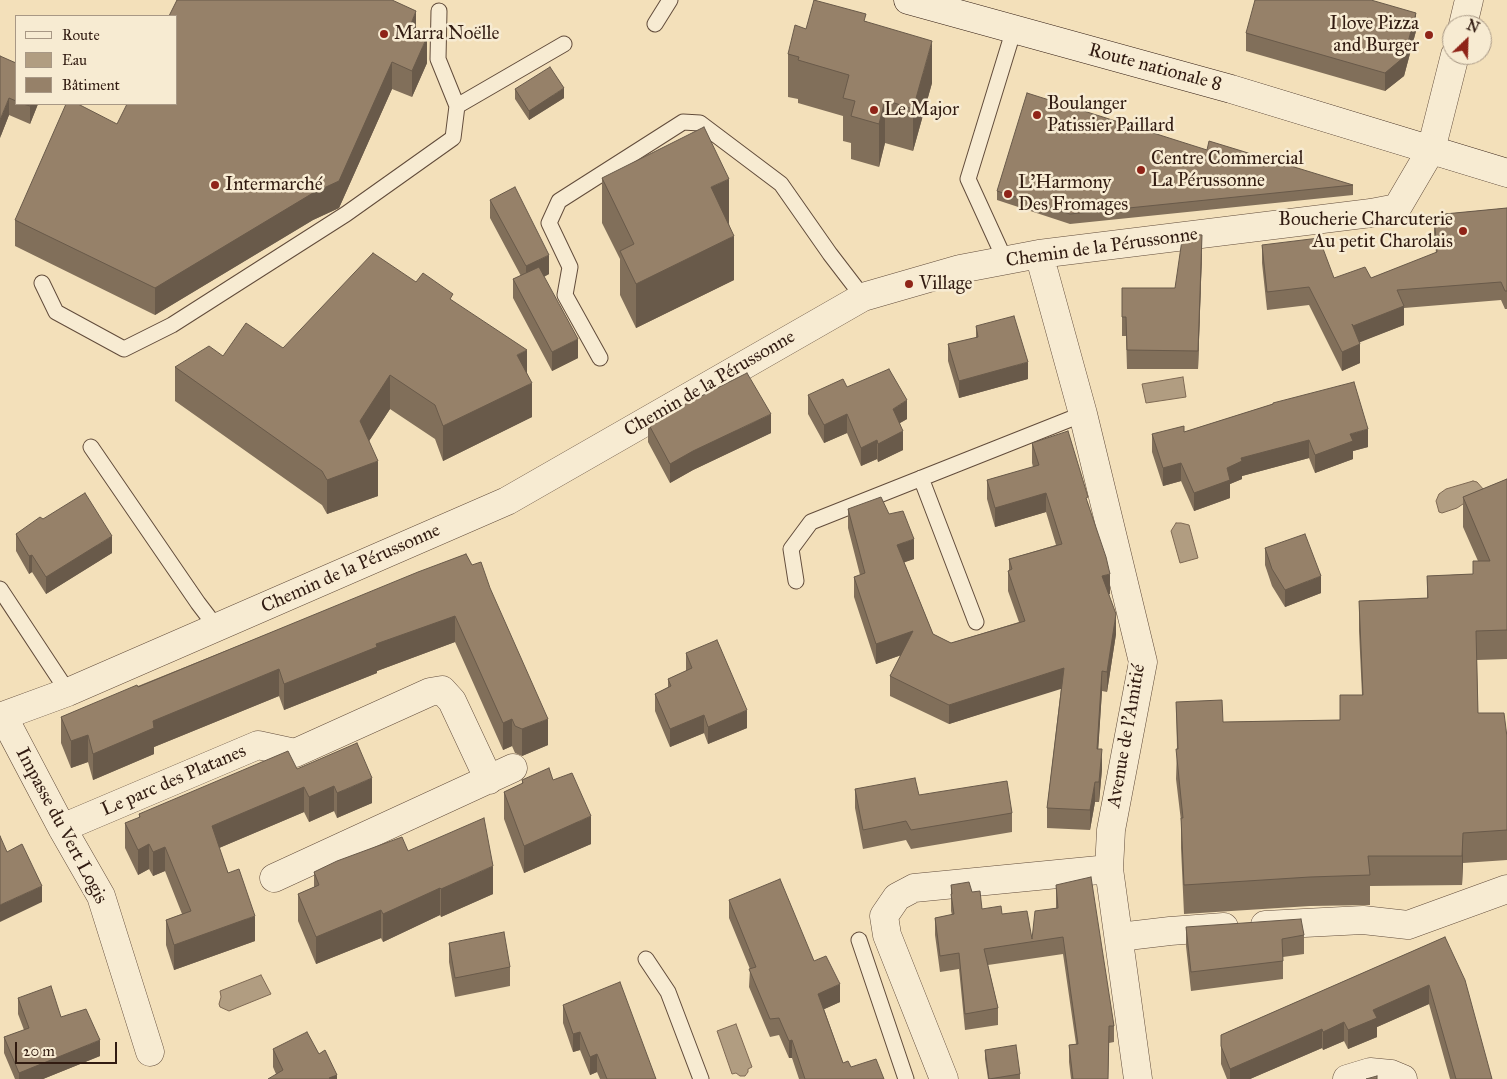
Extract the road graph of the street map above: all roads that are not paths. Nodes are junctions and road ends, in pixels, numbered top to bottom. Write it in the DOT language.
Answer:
graph roads {
  1 [pos="670,0"];
  2 [pos="908,0"];
  3 [pos="1469,0"];
  4 [pos="439,11"];
  5 [pos="1465,15"];
  6 [pos="656,24"];
  7 [pos="1014,29"];
  8 [pos="564,44"];
  9 [pos="1452,65"];
  10 [pos="457,106"];
  11 [pos="1431,150"];
  12 [pos="1507,173"];
  13 [pos="1039,254"];
  14 [pos="1005,260"];
  15 [pos="42,283"];
  16 [pos="863,296"];
  17 [pos="600,358"];
  18 [pos="1083,414"];
  19 [pos="91,447"];
  20 [pos="921,478"];
  21 [pos="796,581"];
  22 [pos="0,589"];
  23 [pos="976,622"];
  24 [pos="217,628"];
  25 [pos="68,692"];
  26 [pos="2,717"];
  27 [pos="62,828"];
  28 [pos="1108,869"];
  29 [pos="274,878"];
  30 [pos="1507,889"];
  31 [pos="1119,937"];
  32 [pos="859,940"];
  33 [pos="646,959"];
  34 [pos="150,1052"];
  35 [pos="701,1079"];
  36 [pos="906,1079"];
  37 [pos="944,1079"];
  38 [pos="1138,1079"];
  39 [pos="1348,1079"];
  40 [pos="1403,1079"];
  1 -- 6 [label="lane"];
  2 -- 7 [label="street, Route nationale 8"];
  3 -- 5 [label="street"];
  4 -- 10 [label="lane"];
  7 -- 11 [label="street, Route nationale 8"];
  7 -- 14 [label="lane"];
  8 -- 10 [label="lane"];
  9 -- 11 [label="street"];
  10 -- 15 [label="lane"];
  11 -- 12 [label="street, Route nationale 8"];
  11 -- 13 [label="street, Chemin de la Pérussonne"];
  13 -- 14 [label="street, Chemin de la Pérussonne"];
  13 -- 18 [label="street, Avenue de l'Amitié"];
  14 -- 16 [label="street, Chemin de la Pérussonne"];
  16 -- 17 [label="lane"];
  16 -- 24 [label="street, Chemin de la Pérussonne"];
  18 -- 20 [label="lane"];
  18 -- 28 [label="street, Avenue de l'Amitié"];
  19 -- 24 [label="lane"];
  20 -- 21 [label="lane"];
  20 -- 23 [label="lane"];
  22 -- 25 [label="lane"];
  24 -- 25 [label="street, Chemin de la Pérussonne"];
  25 -- 26 [label="street, Chemin de la Pérussonne"];
  26 -- 27 [label="street, Impasse du Vert Logis"];
  27 -- 29 [label="street, Le parc des Platanes"];
  27 -- 34 [label="street, Impasse du Vert Logis"];
  28 -- 31 [label="street, Avenue de l'Amitié"];
  28 -- 37 [label="street"];
  30 -- 31 [label="street"];
  31 -- 38 [label="street, Avenue de l'Amitié"];
  32 -- 36 [label="lane"];
  33 -- 35 [label="lane"];
  39 -- 40 [label="street"];
}
